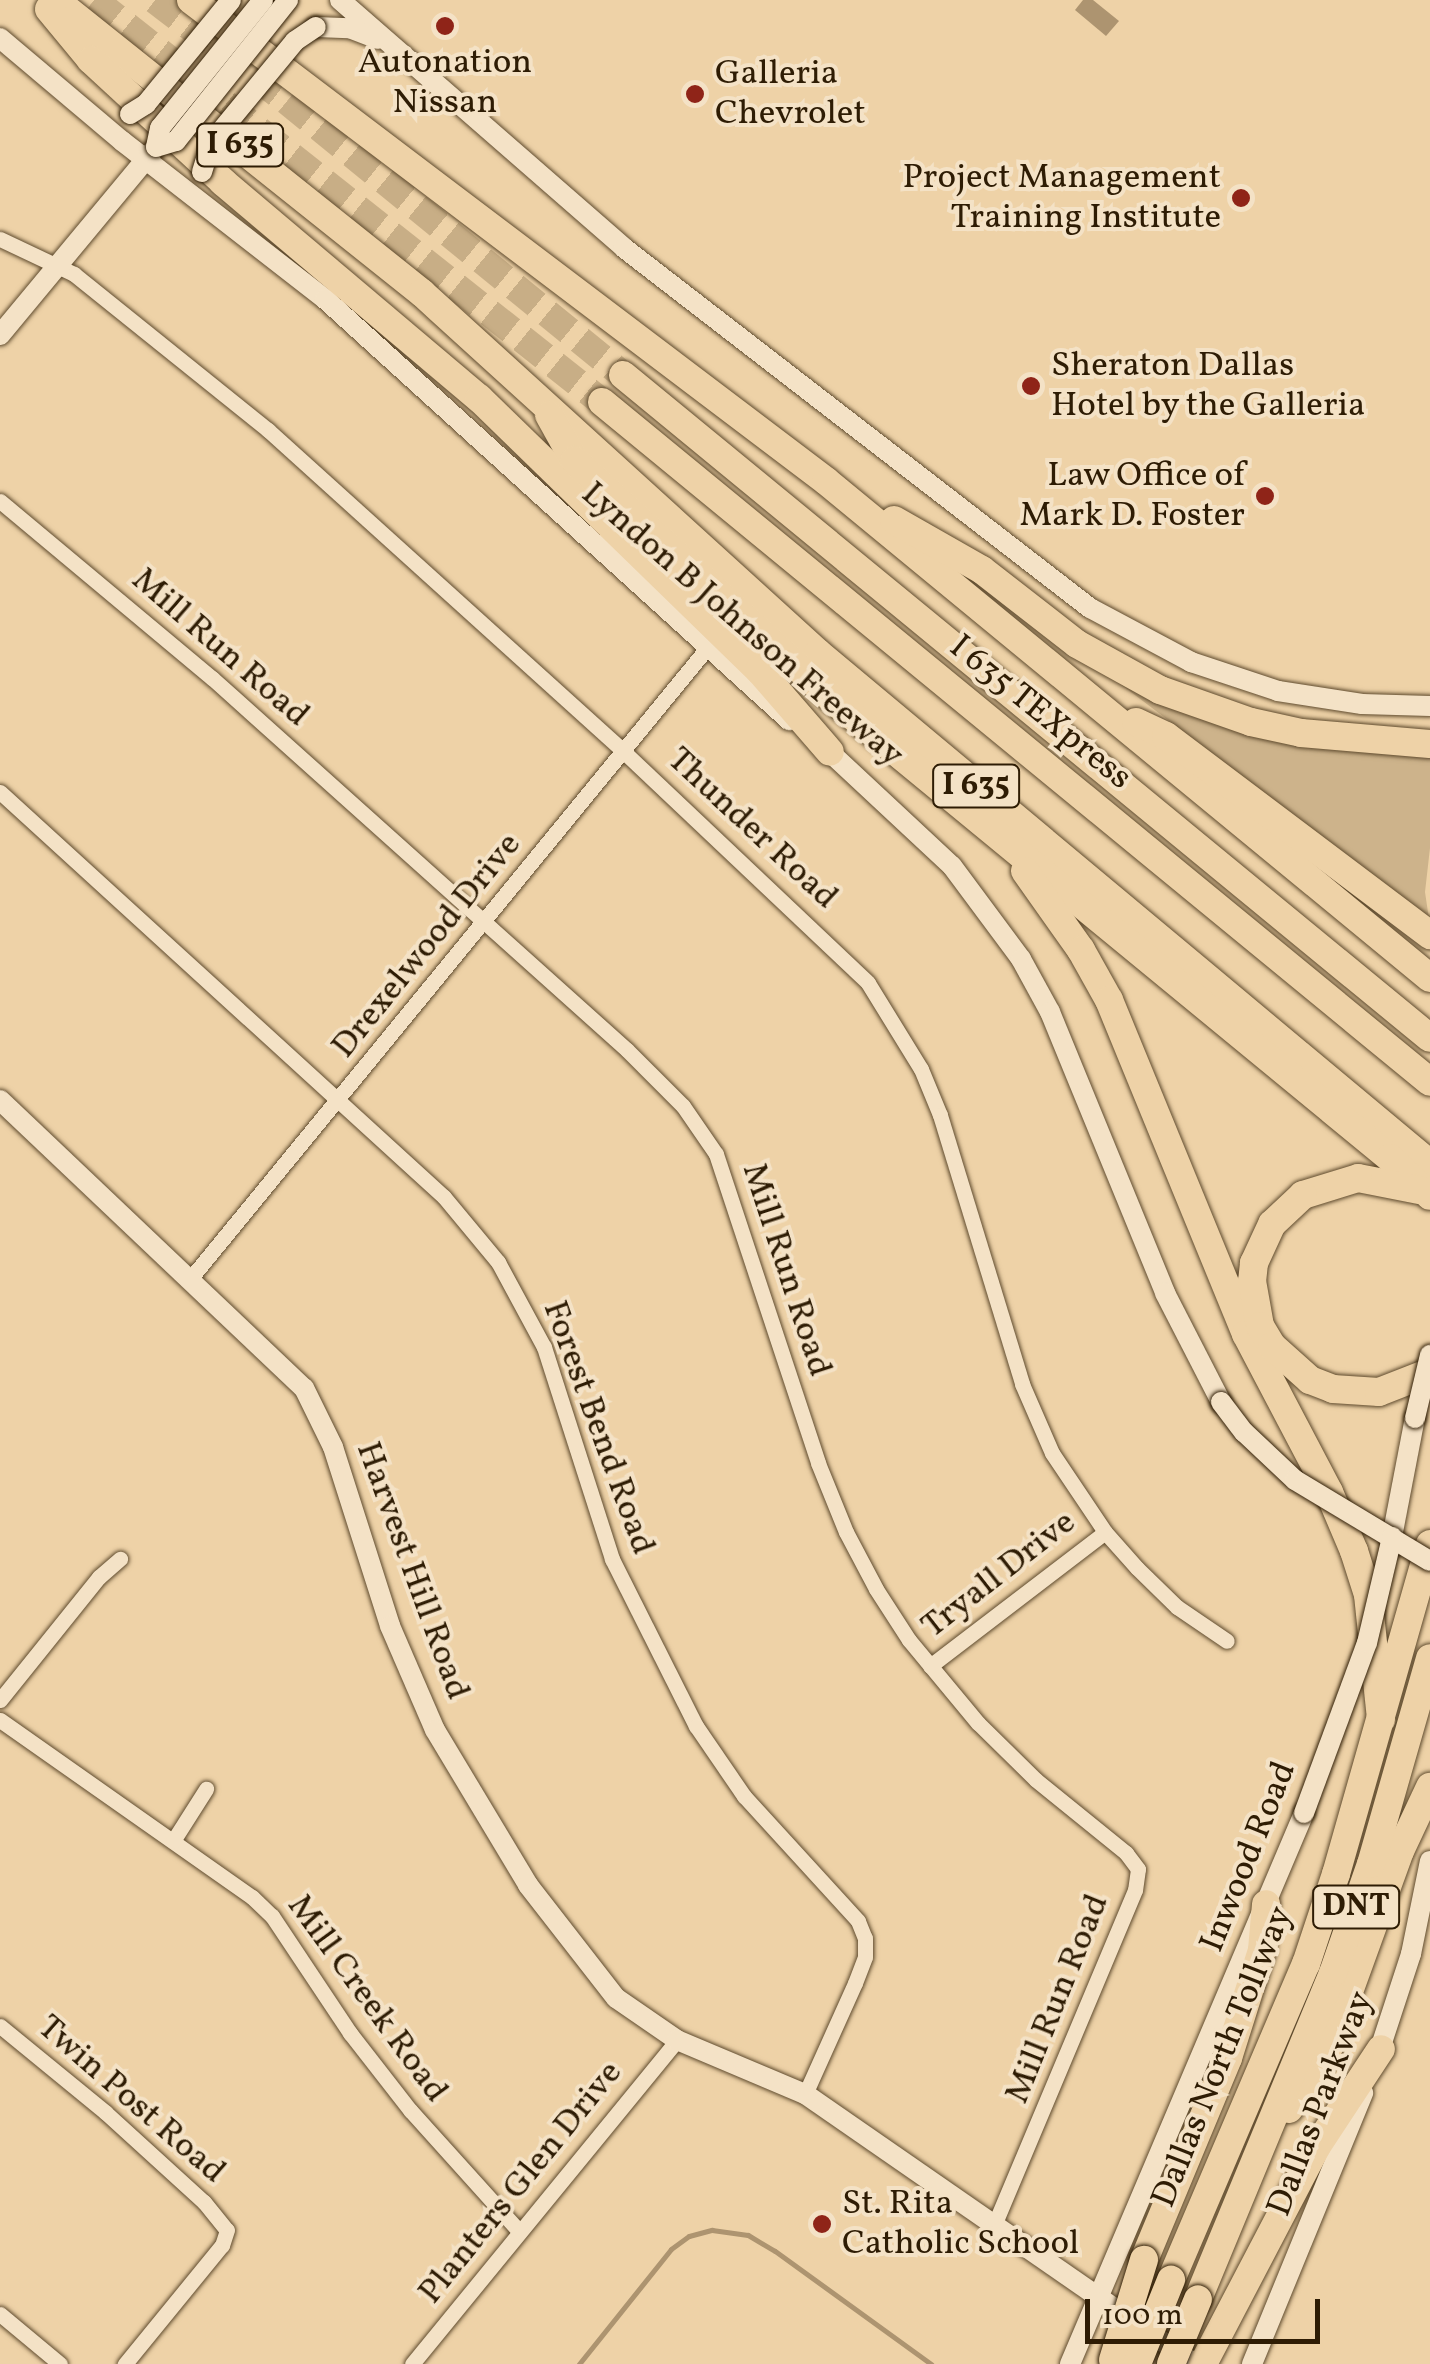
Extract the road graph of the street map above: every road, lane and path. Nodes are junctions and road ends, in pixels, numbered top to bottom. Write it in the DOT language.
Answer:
graph roads {
  1 [pos="42,0"];
  2 [pos="55,0"];
  3 [pos="191,0"];
  4 [pos="231,0"];
  5 [pos="262,0"];
  6 [pos="288,0"];
  7 [pos="340,0"];
  8 [pos="0,38"];
  9 [pos="397,49"];
  10 [pos="63,94"];
  11 [pos="151,154"];
  12 [pos="206,204"];
  13 [pos="0,238"];
  14 [pos="58,266"];
  15 [pos="0,335"];
  16 [pos="623,375"];
  17 [pos="535,392"];
  18 [pos="602,402"];
  19 [pos="826,481"];
  20 [pos="0,501"];
  21 [pos="707,648"];
  22 [pos="1098,705"];
  23 [pos="1430,706"];
  24 [pos="1430,744"];
  25 [pos="622,751"];
  26 [pos="830,752"];
  27 [pos="0,792"];
  28 [pos="1003,842"];
  29 [pos="484,924"];
  30 [pos="1430,935"];
  31 [pos="1430,978"];
  32 [pos="1430,1038"];
  33 [pos="1430,1082"];
  34 [pos="0,1100"];
  35 [pos="340,1100"];
  36 [pos="1428,1184"];
  37 [pos="190,1279"];
  38 [pos="1430,1356"];
  39 [pos="1430,1372"];
  40 [pos="1105,1532"];
  41 [pos="1392,1537"];
  42 [pos="1430,1544"];
  43 [pos="120,1560"];
  44 [pos="1430,1561"];
  45 [pos="1227,1641"];
  46 [pos="1430,1658"];
  47 [pos="930,1666"];
  48 [pos="0,1700"];
  49 [pos="1381,1719"];
  50 [pos="0,1720"];
  51 [pos="1430,1787"];
  52 [pos="206,1789"];
  53 [pos="173,1840"];
  54 [pos="1430,1861"];
  55 [pos="1266,1904"];
  56 [pos="0,2026"];
  57 [pos="678,2040"];
  58 [pos="1381,2049"];
  59 [pos="806,2094"];
  60 [pos="1260,2149"];
  61 [pos="994,2225"];
  62 [pos="519,2232"];
  63 [pos="1098,2297"];
  64 [pos="0,2314"];
  65 [pos="1121,2363"];
  66 [pos="60,2364"];
  67 [pos="125,2364"];
  68 [pos="412,2364"];
  69 [pos="1070,2364"];
  70 [pos="1170,2364"];
  71 [pos="1195,2364"];
  72 [pos="1204,2364"];
  73 [pos="1252,2364"];
  1 -- 26 [label="highway"];
  2 -- 17 [label="highway, Lyndon B Johnson Freeway / I 635"];
  3 -- 19 [label="highway, I 635"];
  4 -- 10 [label="main road, bridge"];
  5 -- 11 [label="main road, bridge"];
  6 -- 11 [label="main road, bridge"];
  7 -- 9 [label="main road"];
  8 -- 10 [label="main road, Lyndon B Johnson Freeway"];
  9 -- 12 [label="main road, bridge"];
  9 -- 23 [label="main road"];
  10 -- 11 [label="main road, Lyndon B Johnson Freeway"];
  11 -- 12 [label="main road, Lyndon B Johnson Freeway"];
  11 -- 14 [label="main road"];
  12 -- 21 [label="main road, Lyndon B Johnson Freeway"];
  13 -- 14 [label="street, Thunder Road"];
  14 -- 15 [label="main road"];
  14 -- 25 [label="street, Thunder Road"];
  16 -- 32 [label="highway, I 635 TEXpress"];
  17 -- 28 [label="highway"];
  17 -- 36 [label="highway, Lyndon B Johnson Freeway / I 635"];
  18 -- 33 [label="highway, I 635 TEXpress"];
  19 -- 22 [label="highway, I 635"];
  19 -- 24 [label="highway"];
  20 -- 29 [label="street, Mill Run Road"];
  21 -- 25 [label="street, Drexelwood Drive"];
  21 -- 26 [label="main road, Lyndon B Johnson Freeway"];
  22 -- 30 [label="highway"];
  22 -- 31 [label="highway, I 635"];
  25 -- 29 [label="street, Drexelwood Drive"];
  25 -- 40 [label="street, Thunder Road"];
  26 -- 41 [label="main road, Lyndon B Johnson Freeway, bridge"];
  27 -- 35 [label="street, Forest Bend Road"];
  28 -- 36 [label="highway"];
  28 -- 49 [label="highway"];
  29 -- 35 [label="street, Drexelwood Drive"];
  29 -- 47 [label="street, Mill Run Road"];
  34 -- 37 [label="main road, Harvest Hill Road"];
  35 -- 37 [label="street, Drexelwood Drive"];
  35 -- 59 [label="street, Forest Bend Road"];
  36 -- 39 [label="highway"];
  37 -- 57 [label="main road, Harvest Hill Road"];
  38 -- 41 [label="main road, Inwood Road, bridge"];
  40 -- 45 [label="street, Thunder Road"];
  40 -- 47 [label="street, Tryall Drive"];
  41 -- 44 [label="main road, Lyndon B Johnson Freeway, bridge"];
  41 -- 55 [label="main road, Inwood Road, bridge"];
  42 -- 49 [label="highway, Dallas North Tollway / DNT"];
  43 -- 48 [label="street"];
  46 -- 60 [label="highway, Dallas North Tollway / DNT"];
  47 -- 61 [label="street, Mill Run Road"];
  49 -- 65 [label="highway, Dallas North Tollway / DNT, bridge"];
  50 -- 53 [label="street, Mill Creek Road"];
  51 -- 60 [label="highway"];
  52 -- 53 [label="street"];
  53 -- 62 [label="street, Mill Creek Road"];
  54 -- 58 [label="main road, Dallas Parkway"];
  55 -- 63 [label="main road, Inwood Road"];
  55 -- 65 [label="highway, bridge"];
  56 -- 67 [label="street, Twin Post Road"];
  57 -- 59 [label="main road, Harvest Hill Road"];
  57 -- 62 [label="street, Planters Glen Drive"];
  58 -- 72 [label="highway"];
  58 -- 73 [label="main road, Dallas Parkway"];
  59 -- 61 [label="main road, Harvest Hill Road"];
  60 -- 70 [label="highway, Dallas North Tollway / DNT, bridge"];
  61 -- 63 [label="main road, Harvest Hill Road"];
  62 -- 68 [label="street, Planters Glen Drive"];
  63 -- 69 [label="main road, Inwood Road"];
  63 -- 71 [label="main road, Harvest Hill Road"];
  64 -- 66 [label="street"];
}
